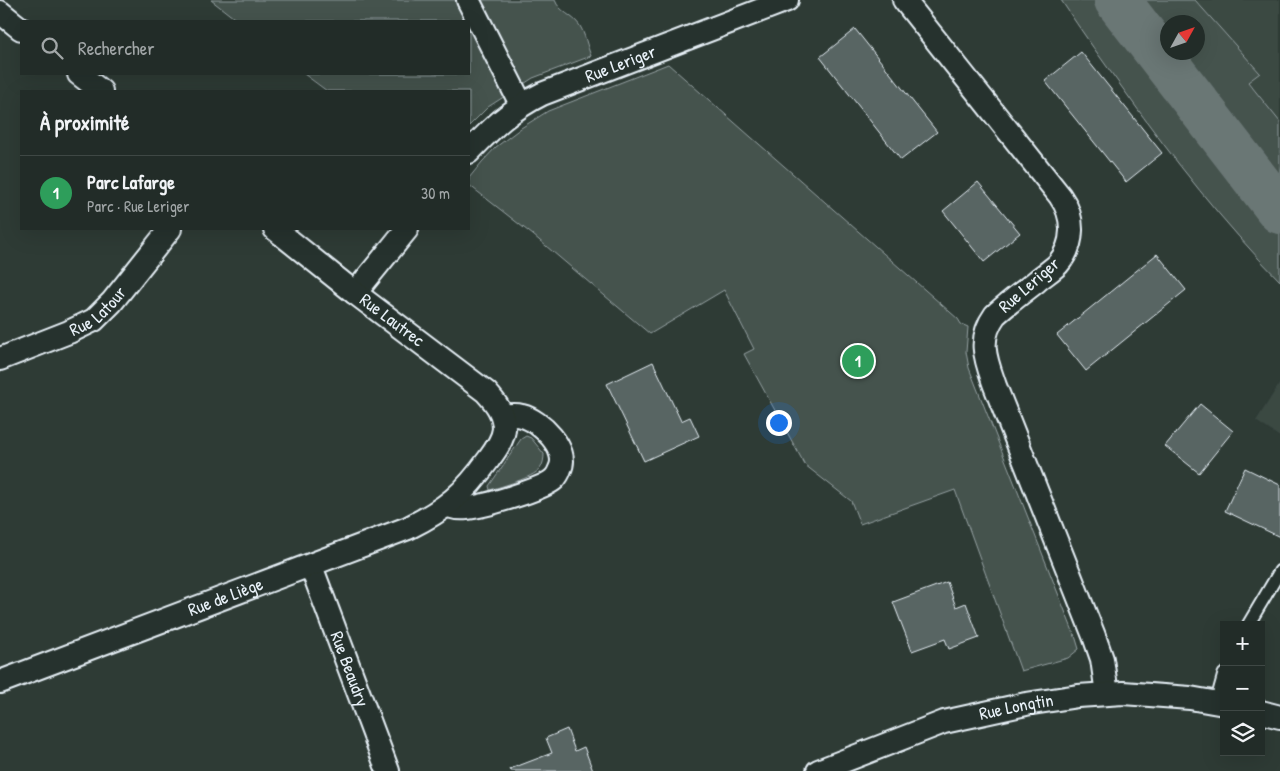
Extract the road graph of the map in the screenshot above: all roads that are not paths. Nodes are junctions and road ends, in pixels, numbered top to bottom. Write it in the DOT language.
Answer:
graph roads {
  1 [pos="468,0"];
  2 [pos="787,0"];
  3 [pos="904,0"];
  4 [pos="0,12"];
  5 [pos="20,28"];
  6 [pos="80,75"];
  7 [pos="100,90"];
  8 [pos="521,104"];
  9 [pos="470,151"];
  10 [pos="169,230"];
  11 [pos="276,230"];
  12 [pos="406,230"];
  13 [pos="355,293"];
  14 [pos="0,359"];
  15 [pos="502,416"];
  16 [pos="448,506"];
  17 [pos="312,566"];
  18 [pos="1280,571"];
  19 [pos="1250,621"];
  20 [pos="0,682"];
  21 [pos="1107,694"];
  22 [pos="1220,703"];
  23 [pos="1265,713"];
  24 [pos="1280,717"];
  25 [pos="388,771"];
  26 [pos="818,771"];
  1 -- 8 [label="street"];
  2 -- 8 [label="street, Rue Leriger"];
  3 -- 21 [label="street, Rue Leriger"];
  4 -- 5 [label="street"];
  6 -- 7 [label="street"];
  8 -- 9 [label="street, Rue Leriger"];
  10 -- 14 [label="street, Rue Latour"];
  11 -- 13 [label="street, Rue Lautrec"];
  12 -- 13 [label="street"];
  13 -- 15 [label="street, Rue Lautrec"];
  15 -- 16 [label="street, Rue de Liège"];
  15 -- 16 [label="street"];
  16 -- 17 [label="street, Rue de Liège"];
  17 -- 20 [label="street, Rue de Liège"];
  17 -- 25 [label="street, Rue Beaudry"];
  18 -- 19 [label="lane"];
  21 -- 22 [label="street, Rue Longtin"];
  21 -- 26 [label="street, Rue Longtin"];
  23 -- 24 [label="street"];
}
